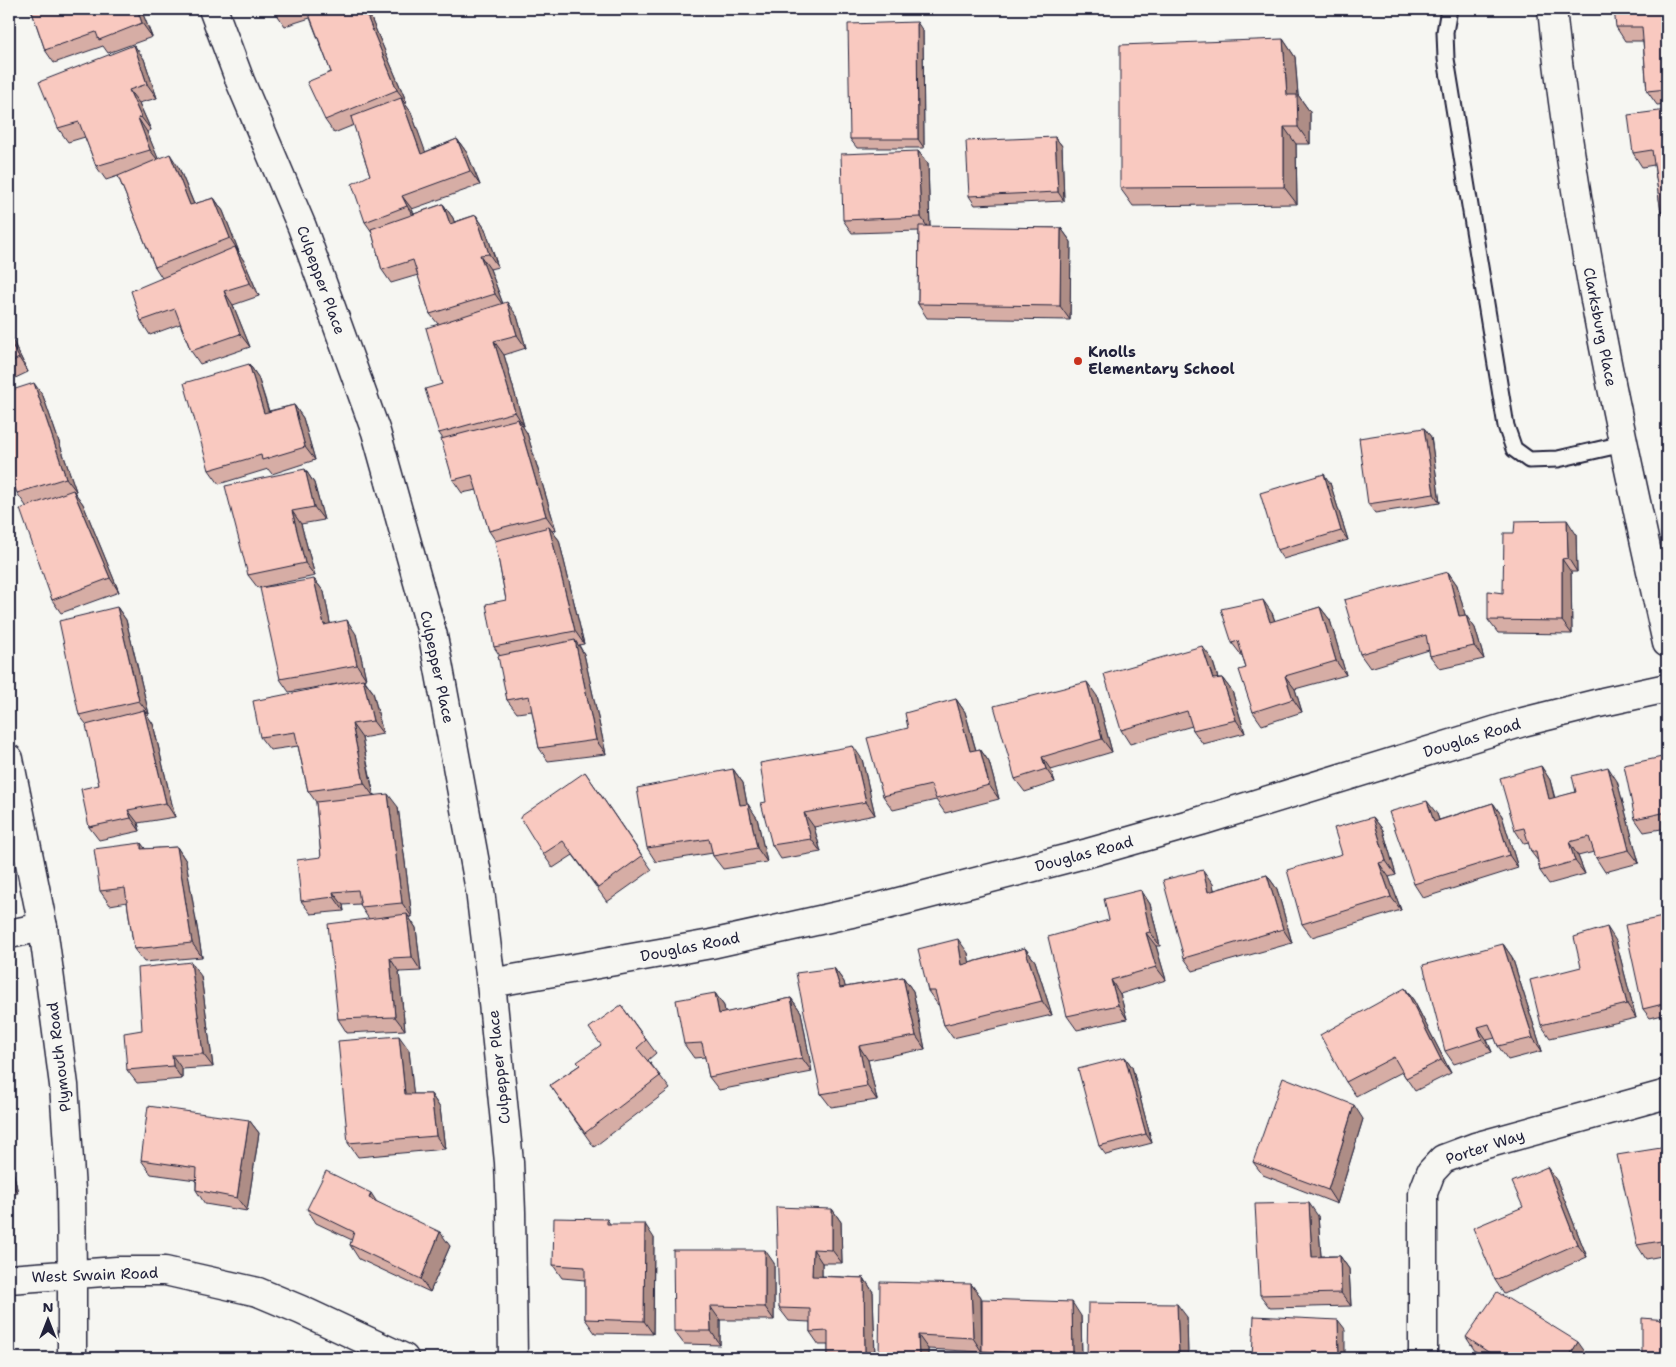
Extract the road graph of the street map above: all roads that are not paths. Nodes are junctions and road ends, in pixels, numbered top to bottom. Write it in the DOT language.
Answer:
graph roads {
  1 [pos="213,9"];
  2 [pos="1449,9"];
  3 [pos="1552,9"];
  4 [pos="1622,444"];
  5 [pos="1667,643"];
  6 [pos="1667,688"];
  7 [pos="9,759"];
  8 [pos="43,928"];
  9 [pos="9,934"];
  10 [pos="491,983"];
  11 [pos="1667,1094"];
  12 [pos="72,1275"];
  13 [pos="9,1279"];
  14 [pos="72,1358"];
  15 [pos="404,1358"];
  16 [pos="513,1358"];
  17 [pos="1423,1358"];
  1 -- 10 [label="street, Culpepper Place"];
  2 -- 4 [label="lane"];
  3 -- 4 [label="street, Clarksburg Place"];
  4 -- 5 [label="street, Clarksburg Place"];
  6 -- 10 [label="street, Douglas Road"];
  7 -- 8 [label="street, Plymouth Road"];
  8 -- 9 [label="street"];
  8 -- 12 [label="street, Plymouth Road"];
  10 -- 16 [label="street, Culpepper Place"];
  11 -- 17 [label="street, Porter Way"];
  12 -- 13 [label="street, West Swain Road"];
  12 -- 14 [label="street, Plymouth Road"];
  12 -- 15 [label="street, West Swain Road"];
}
